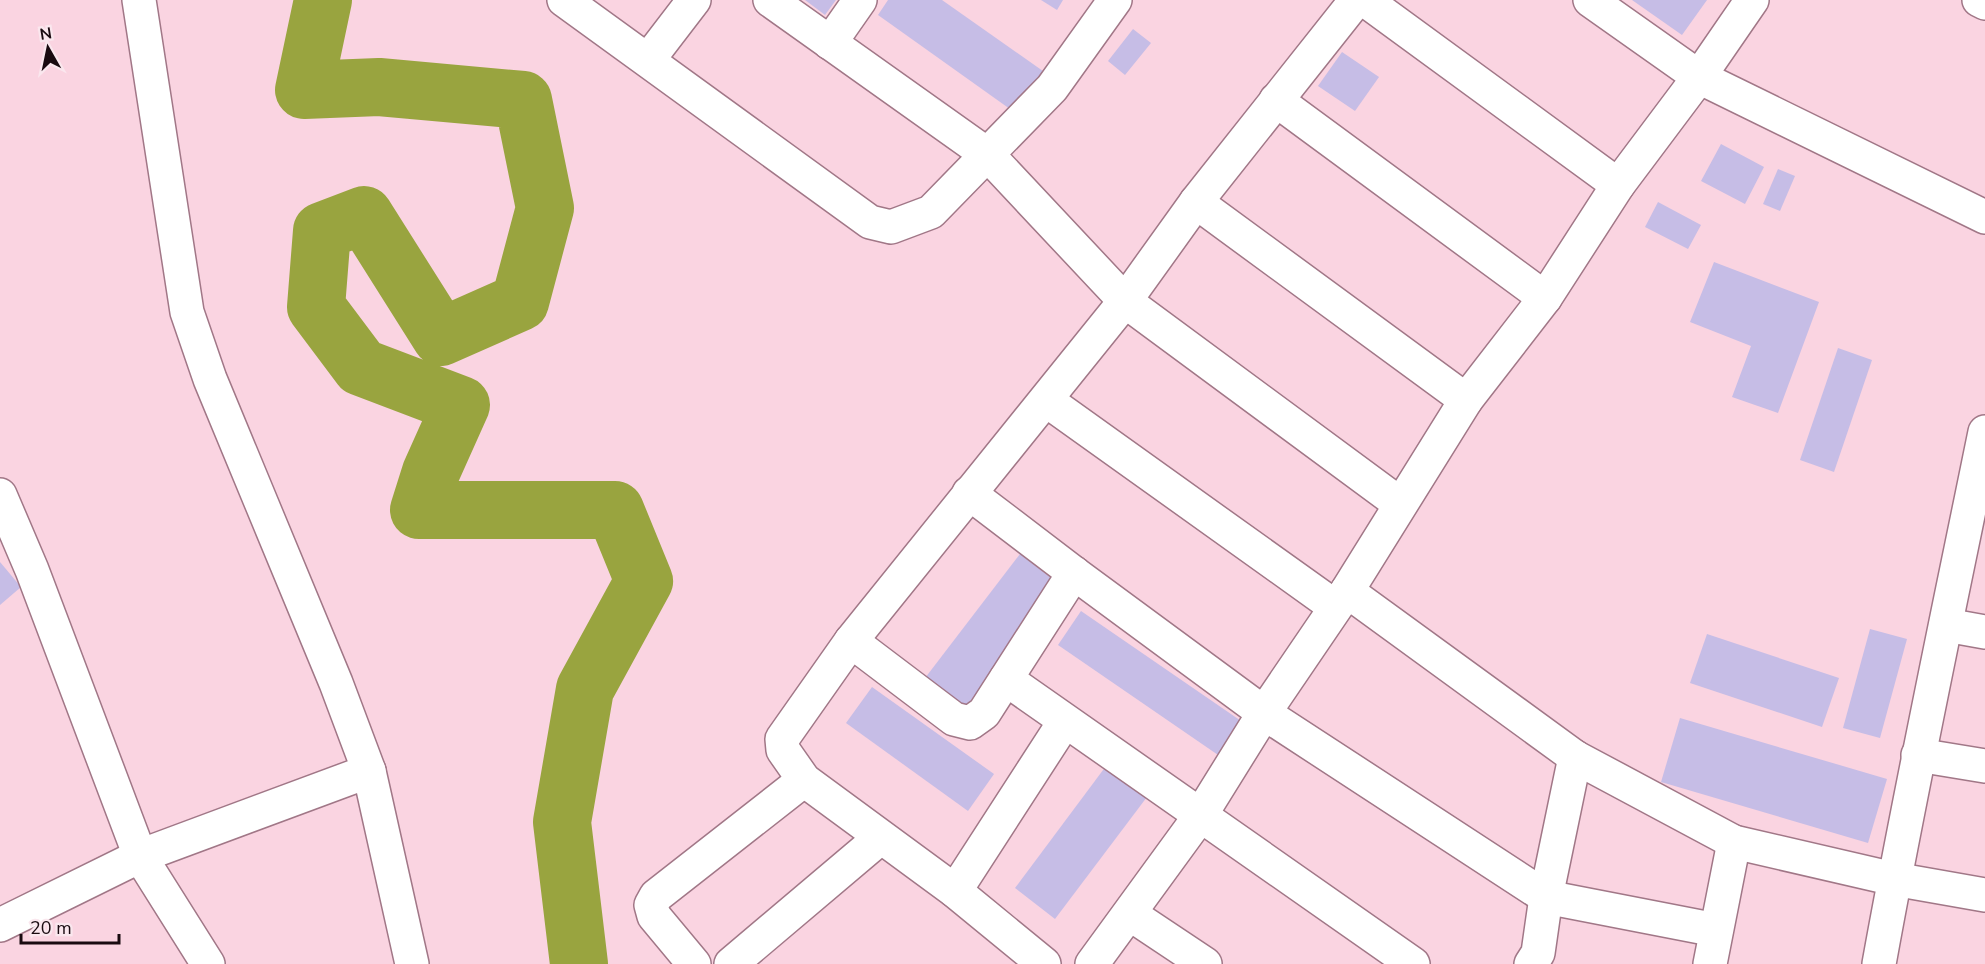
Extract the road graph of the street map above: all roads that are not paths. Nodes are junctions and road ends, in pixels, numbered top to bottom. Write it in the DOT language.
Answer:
graph roads {
  1 [pos="139,0"];
  2 [pos="564,0"];
  3 [pos="694,0"];
  4 [pos="770,0"];
  5 [pos="860,0"];
  6 [pos="1115,0"];
  7 [pos="1590,0"];
  8 [pos="1752,0"];
  9 [pos="1979,0"];
  10 [pos="1985,3"];
  11 [pos="830,43"];
  12 [pos="648,60"];
  13 [pos="1699,77"];
  14 [pos="1276,100"];
  15 [pos="988,155"];
  16 [pos="1618,185"];
  17 [pos="1196,202"];
  18 [pos="1985,217"];
  19 [pos="1545,298"];
  20 [pos="1125,301"];
  21 [pos="1046,400"];
  22 [pos="1466,400"];
  23 [pos="1985,432"];
  24 [pos="969,493"];
  25 [pos="0,495"];
  26 [pos="1400,504"];
  27 [pos="1074,573"];
  28 [pos="1340,599"];
  29 [pos="1946,625"];
  30 [pos="1985,632"];
  31 [pos="851,641"];
  32 [pos="1006,679"];
  33 [pos="1264,713"];
  34 [pos="1065,721"];
  35 [pos="1917,755"];
  36 [pos="1575,757"];
  37 [pos="1985,766"];
  38 [pos="369,771"];
  39 [pos="804,780"];
  40 [pos="1200,816"];
  41 [pos="880,838"];
  42 [pos="1734,842"];
  43 [pos="140,856"];
  44 [pos="1894,879"];
  45 [pos="955,891"];
  46 [pos="1985,895"];
  47 [pos="1546,897"];
  48 [pos="1130,914"];
  49 [pos="0,925"];
  50 [pos="1716,930"];
  51 [pos="1535,960"];
  52 [pos="208,964"];
  53 [pos="412,964"];
  54 [pos="694,964"];
  55 [pos="731,964"];
  56 [pos="1044,964"];
  57 [pos="1092,964"];
  58 [pos="1205,964"];
  59 [pos="1413,964"];
  60 [pos="1710,964"];
  61 [pos="1879,964"];
  1 -- 38 [label="street"];
  2 -- 12 [label="street"];
  3 -- 12 [label="street"];
  4 -- 11 [label="street"];
  5 -- 11 [label="street"];
  6 -- 15 [label="street"];
  7 -- 13 [label="street"];
  8 -- 13 [label="street"];
  9 -- 10 [label="street"];
  11 -- 15 [label="street"];
  12 -- 15 [label="street"];
  13 -- 16 [label="street"];
  13 -- 18 [label="street"];
  14 -- 16 [label="street"];
  14 -- 17 [label="street"];
  14 -- 19 [label="street"];
  15 -- 20 [label="street"];
  16 -- 19 [label="street"];
  17 -- 20 [label="street"];
  17 -- 22 [label="street"];
  19 -- 22 [label="street"];
  20 -- 21 [label="street"];
  20 -- 26 [label="street"];
  21 -- 24 [label="street"];
  21 -- 28 [label="street"];
  22 -- 26 [label="street"];
  23 -- 29 [label="street"];
  24 -- 27 [label="street"];
  24 -- 31 [label="street"];
  25 -- 43 [label="street"];
  26 -- 28 [label="street"];
  27 -- 32 [label="street"];
  27 -- 33 [label="street"];
  28 -- 33 [label="street"];
  28 -- 36 [label="street"];
  29 -- 30 [label="street"];
  29 -- 35 [label="street"];
  31 -- 32 [label="street"];
  31 -- 39 [label="street"];
  32 -- 34 [label="street"];
  33 -- 40 [label="street"];
  33 -- 47 [label="street"];
  34 -- 40 [label="street"];
  34 -- 45 [label="street"];
  35 -- 37 [label="street"];
  35 -- 44 [label="street"];
  36 -- 42 [label="street"];
  36 -- 47 [label="street"];
  38 -- 43 [label="street"];
  38 -- 53 [label="street"];
  39 -- 41 [label="street"];
  39 -- 54 [label="street"];
  40 -- 48 [label="street"];
  40 -- 59 [label="street"];
  41 -- 45 [label="street"];
  41 -- 55 [label="street"];
  42 -- 44 [label="street"];
  42 -- 50 [label="street"];
  43 -- 49 [label="street"];
  43 -- 52 [label="street"];
  44 -- 46 [label="street"];
  44 -- 61 [label="street"];
  45 -- 56 [label="street"];
  47 -- 50 [label="street"];
  47 -- 51 [label="street"];
  48 -- 57 [label="street"];
  48 -- 58 [label="street"];
  50 -- 60 [label="street"];
}
